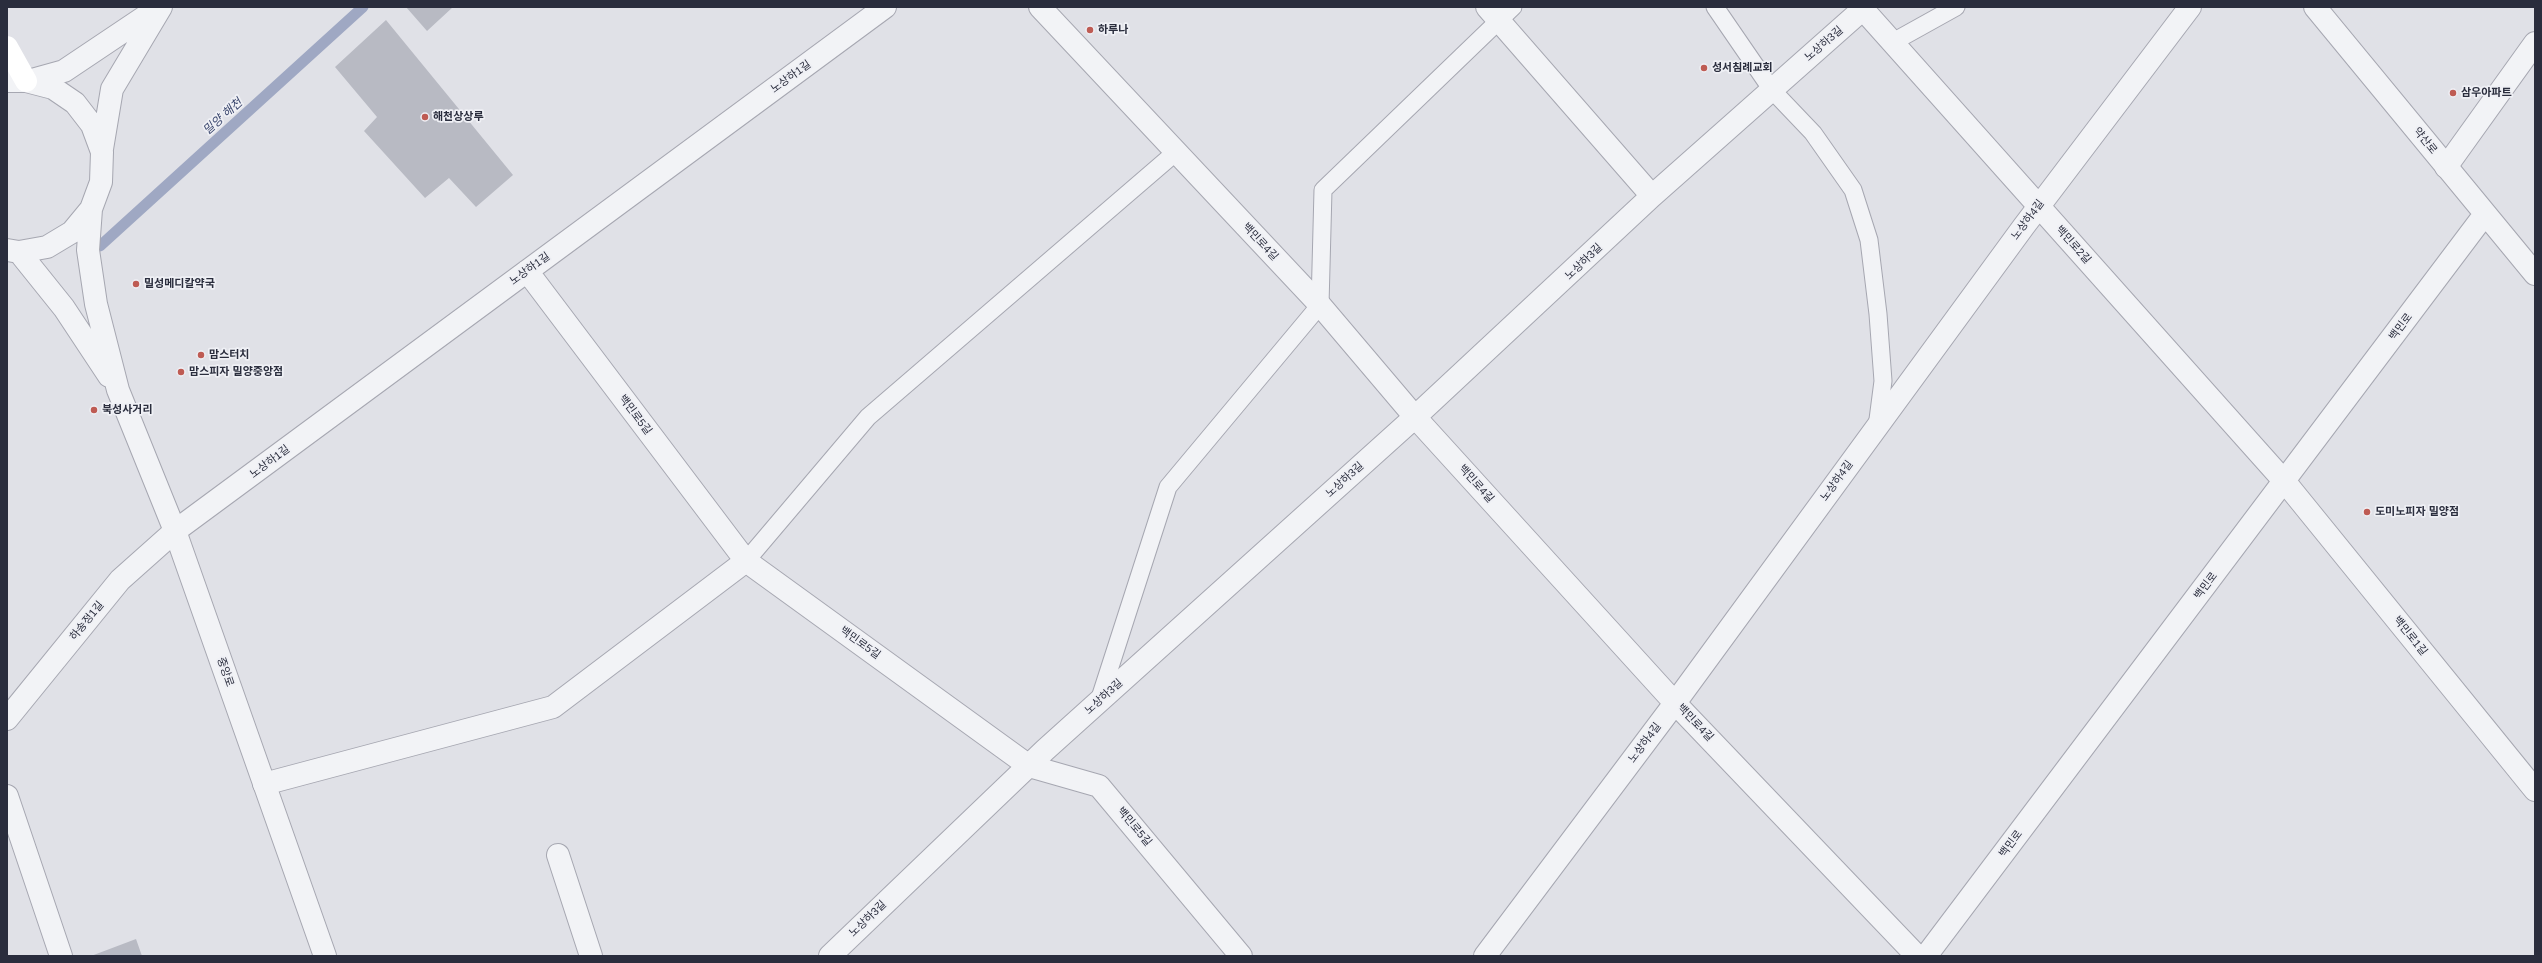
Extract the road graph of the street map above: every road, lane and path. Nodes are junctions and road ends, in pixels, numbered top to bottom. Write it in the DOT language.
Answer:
graph roads {
  1 [pos="160,7"];
  2 [pos="885,7"];
  3 [pos="1040,7"];
  4 [pos="1715,7"];
  5 [pos="1956,7"];
  6 [pos="2190,7"];
  7 [pos="2315,7"];
  8 [pos="1862,8"];
  9 [pos="1500,11"];
  10 [pos="1892,42"];
  11 [pos="2535,43"];
  12 [pos="7,47"];
  13 [pos="17,81"];
  14 [pos="1772,90"];
  15 [pos="102,152"];
  16 [pos="1176,152"];
  17 [pos="2446,167"];
  18 [pos="1652,196"];
  19 [pos="2038,206"];
  20 [pos="91,209"];
  21 [pos="2485,214"];
  22 [pos="11,253"];
  23 [pos="527,271"];
  24 [pos="2535,274"];
  25 [pos="1320,305"];
  26 [pos="118,390"];
  27 [pos="1416,417"];
  28 [pos="1877,427"];
  29 [pos="2285,482"];
  30 [pos="176,532"];
  31 [pos="746,561"];
  32 [pos="1099,701"];
  33 [pos="1675,703"];
  34 [pos="7,719"];
  35 [pos="1028,766"];
  36 [pos="264,784"];
  37 [pos="2535,790"];
  38 [pos="7,796"];
  39 [pos="558,855"];
  40 [pos="61,956"];
  41 [pos="325,956"];
  42 [pos="591,956"];
  43 [pos="830,956"];
  44 [pos="1241,956"];
  45 [pos="1485,956"];
  46 [pos="1917,956"];
  47 [pos="1926,956"];
  1 -- 13 [label="street"];
  1 -- 15 [label="street"];
  2 -- 23 [label="street, 노상하1길"];
  3 -- 16 [label="street, 백민로4길"];
  4 -- 14 [label="lane"];
  5 -- 10 [label="lane"];
  6 -- 19 [label="street, 노상하4길"];
  7 -- 17 [label="street, 약산로"];
  8 -- 10 [label="street, 백민로2길"];
  8 -- 14 [label="street, 노상하3길"];
  9 -- 18 [label="street"];
  9 -- 25 [label="lane"];
  10 -- 19 [label="street, 백민로2길"];
  11 -- 17 [label="street"];
  12 -- 13 [label="main road"];
  13 -- 15 [label="street"];
  14 -- 18 [label="street, 노상하3길"];
  14 -- 28 [label="lane"];
  15 -- 20 [label="street"];
  16 -- 25 [label="street, 백민로4길"];
  16 -- 31 [label="lane"];
  17 -- 21 [label="street, 약산로"];
  18 -- 27 [label="street, 노상하3길"];
  19 -- 28 [label="street, 노상하4길"];
  19 -- 29 [label="street, 백민로2길"];
  20 -- 22 [label="street"];
  20 -- 26 [label="street"];
  21 -- 24 [label="street, 약산로"];
  21 -- 29 [label="street, 백민로"];
  22 -- 26 [label="street"];
  23 -- 30 [label="street, 노상하1길"];
  23 -- 31 [label="street, 백민로5길"];
  25 -- 27 [label="street, 백민로4길"];
  25 -- 32 [label="lane"];
  26 -- 30 [label="street, 중앙로"];
  27 -- 32 [label="street, 노상하3길"];
  27 -- 33 [label="street, 백민로4길"];
  28 -- 33 [label="street, 노상하4길"];
  29 -- 37 [label="street, 백민로1길"];
  29 -- 47 [label="street, 백민로"];
  30 -- 34 [label="street, 하송정1길"];
  30 -- 36 [label="street, 중앙로"];
  31 -- 35 [label="street, 백민로5길"];
  31 -- 36 [label="street"];
  32 -- 35 [label="street, 노상하3길"];
  33 -- 45 [label="street, 노상하4길"];
  33 -- 46 [label="street, 백민로4길"];
  35 -- 43 [label="street, 노상하3길"];
  35 -- 44 [label="street, 백민로5길"];
  36 -- 41 [label="street, 중앙로"];
  38 -- 40 [label="street"];
  39 -- 42 [label="street"];
}
